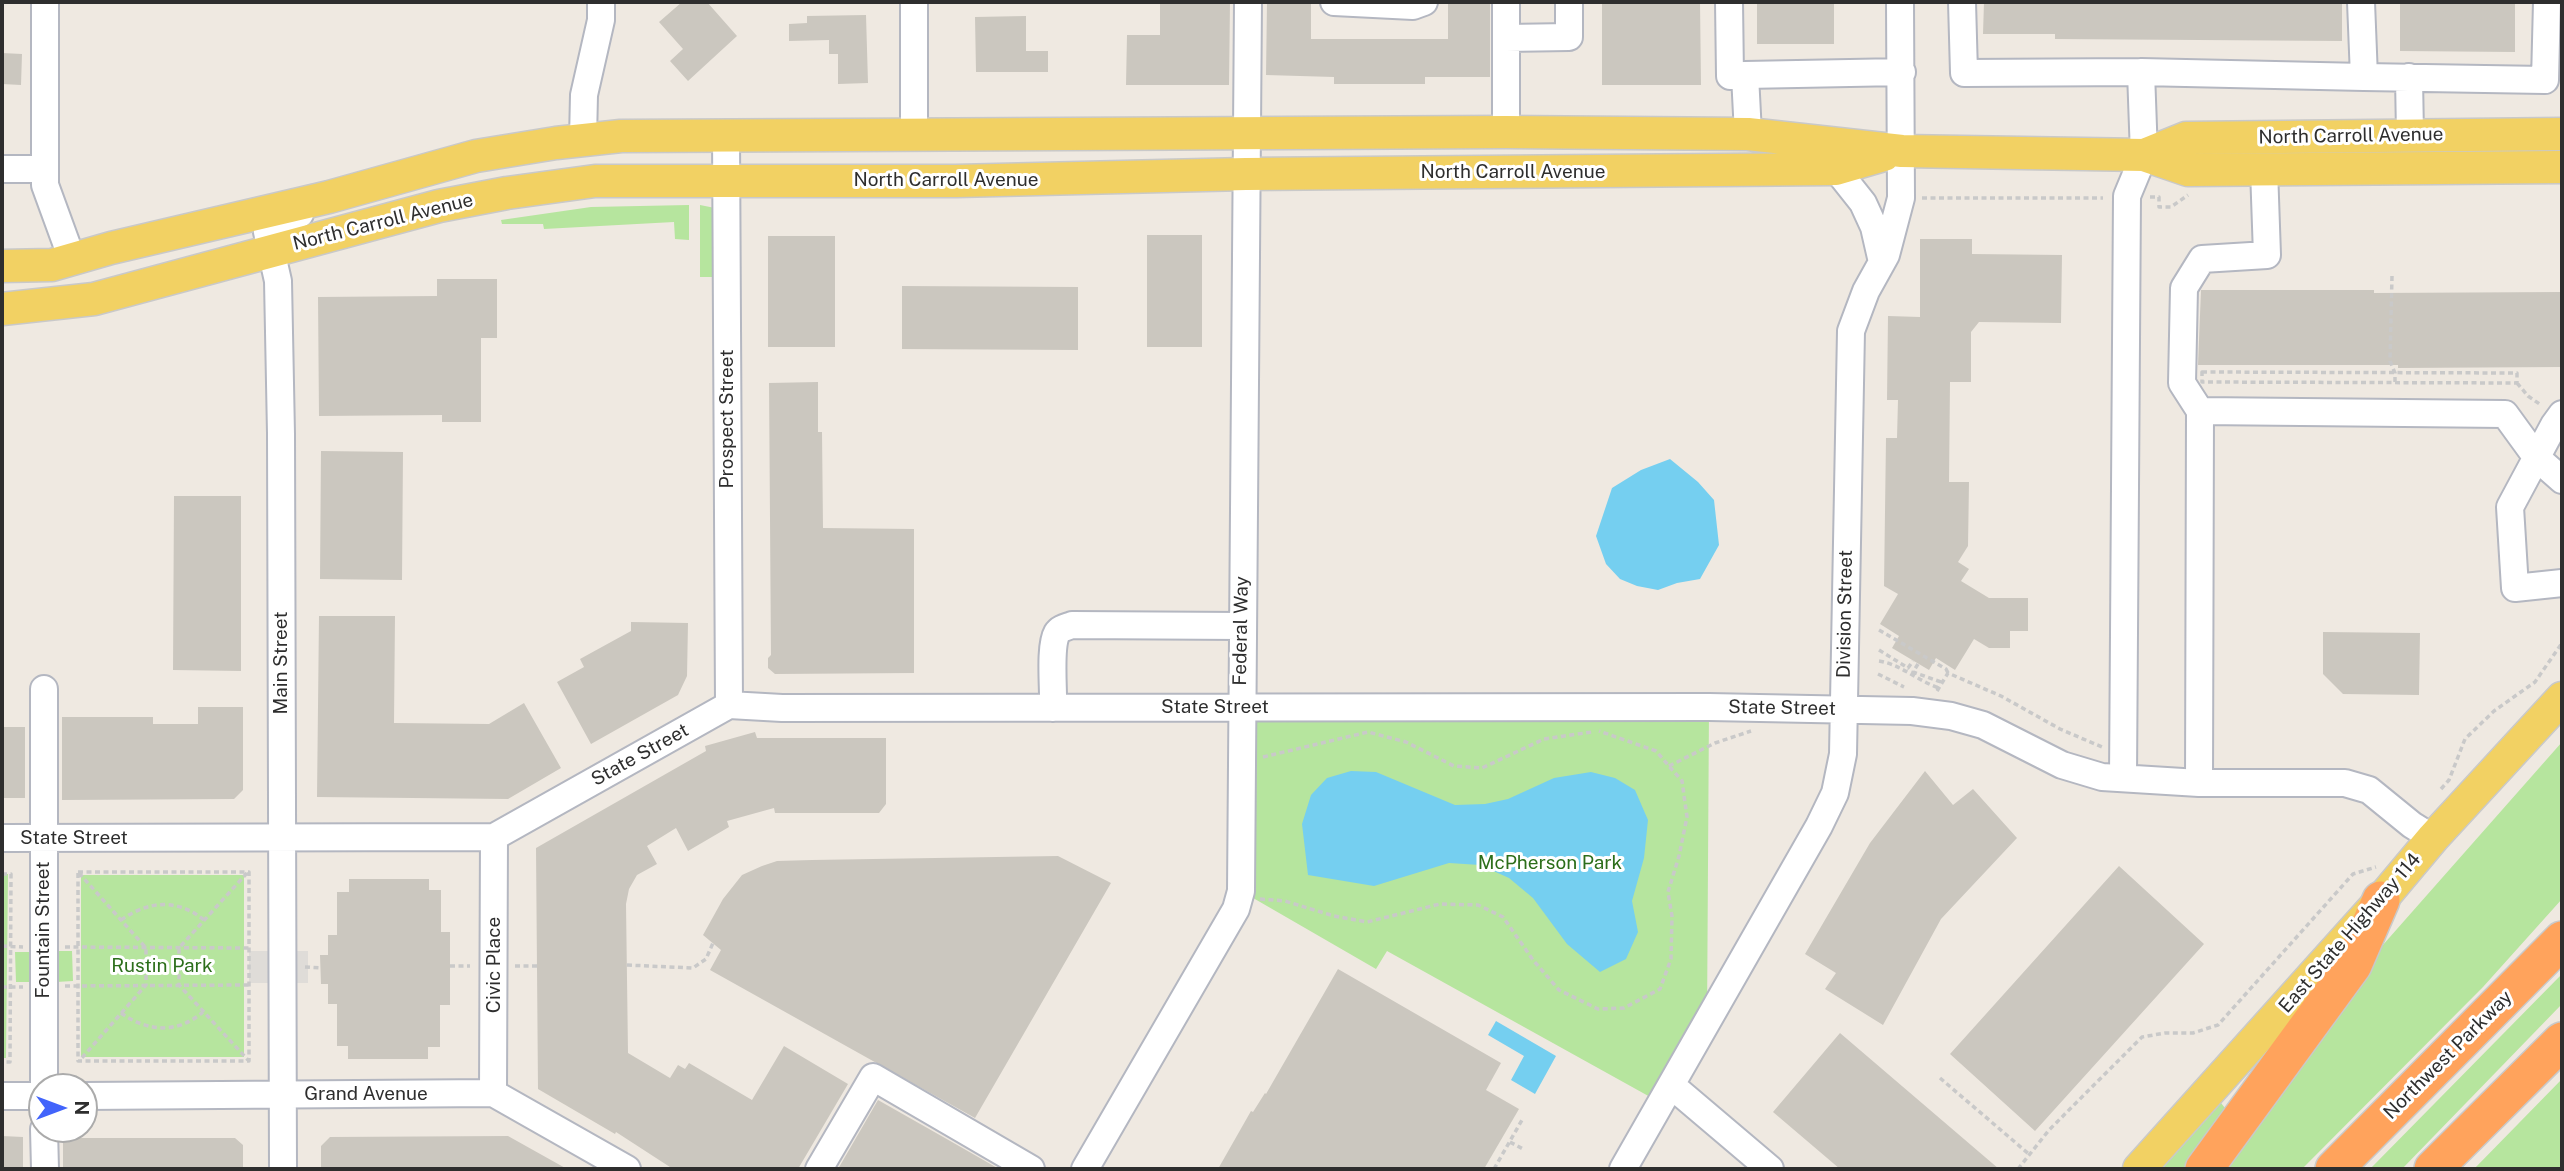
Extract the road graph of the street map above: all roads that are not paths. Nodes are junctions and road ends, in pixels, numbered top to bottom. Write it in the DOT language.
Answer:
graph roads {
  1 [pos="45,2"];
  2 [pos="601,2"];
  3 [pos="914,2"];
  4 [pos="1248,2"];
  5 [pos="1334,2"];
  6 [pos="1424,2"];
  7 [pos="1506,2"];
  8 [pos="1569,2"];
  9 [pos="1729,2"];
  10 [pos="1900,2"];
  11 [pos="1962,2"];
  12 [pos="2361,2"];
  13 [pos="2547,2"];
  14 [pos="1506,38"];
  15 [pos="1902,72"];
  16 [pos="2141,72"];
  17 [pos="1745,75"];
  18 [pos="2364,76"];
  19 [pos="2409,77"];
  20 [pos="1506,132"];
  21 [pos="726,134"];
  22 [pos="1748,134"];
  23 [pos="2562,134"];
  24 [pos="914,135"];
  25 [pos="1246,135"];
  26 [pos="2410,135"];
  27 [pos="583,139"];
  28 [pos="1902,150"];
  29 [pos="2144,155"];
  30 [pos="2562,167"];
  31 [pos="2,169"];
  32 [pos="44,169"];
  33 [pos="1836,169"];
  34 [pos="2264,169"];
  35 [pos="1245,174"];
  36 [pos="726,180"];
  37 [pos="329,197"];
  38 [pos="270,251"];
  39 [pos="72,259"];
  40 [pos="1882,262"];
  41 [pos="2,266"];
  42 [pos="2,309"];
  43 [pos="2200,411"];
  44 [pos="2556,413"];
  45 [pos="2537,457"];
  46 [pos="2562,480"];
  47 [pos="2562,583"];
  48 [pos="1242,626"];
  49 [pos="44,689"];
  50 [pos="2562,698"];
  51 [pos="729,705"];
  52 [pos="1241,707"];
  53 [pos="1053,708"];
  54 [pos="1844,709"];
  55 [pos="2123,778"];
  56 [pos="2199,783"];
  57 [pos="494,837"];
  58 [pos="2,838"];
  59 [pos="43,838"];
  60 [pos="282,838"];
  61 [pos="2433,838"];
  62 [pos="2381,900"];
  63 [pos="2562,940"];
  64 [pos="2562,1041"];
  65 [pos="44,1073"];
  66 [pos="1671,1085"];
  67 [pos="493,1093"];
  68 [pos="283,1094"];
  69 [pos="2,1096"];
  70 [pos="28,1096"];
  71 [pos="98,1096"];
  72 [pos="44,1143"];
  73 [pos="587,1159"];
  74 [pos="45,1169"];
  75 [pos="283,1169"];
  76 [pos="627,1169"];
  77 [pos="818,1169"];
  78 [pos="1031,1169"];
  79 [pos="1086,1169"];
  80 [pos="1623,1169"];
  81 [pos="1770,1169"];
  82 [pos="2139,1169"];
  83 [pos="2204,1169"];
  84 [pos="2334,1169"];
  85 [pos="2433,1169"];
  1 -- 32 [label="street"];
  2 -- 27 [label="street"];
  3 -- 24 [label="street"];
  4 -- 25 [label="street, Federal Way"];
  5 -- 6 [label="street"];
  7 -- 14 [label="street"];
  8 -- 14 [label="street"];
  9 -- 17 [label="street"];
  10 -- 15 [label="street, Division Street"];
  11 -- 16 [label="street"];
  12 -- 18 [label="street"];
  13 -- 19 [label="street"];
  14 -- 20 [label="street"];
  15 -- 17 [label="street"];
  15 -- 28 [label="street, Division Street"];
  16 -- 18 [label="street"];
  16 -- 29 [label="street"];
  17 -- 22 [label="street"];
  18 -- 19 [label="street"];
  19 -- 26 [label="street"];
  20 -- 22 [label="main road, North Carroll Avenue"];
  20 -- 25 [label="main road, North Carroll Avenue"];
  21 -- 24 [label="main road, North Carroll Avenue"];
  21 -- 27 [label="main road, North Carroll Avenue"];
  21 -- 36 [label="street, Prospect Street"];
  22 -- 28 [label="main road, North Carroll Avenue"];
  23 -- 26 [label="main road, North Carroll Avenue"];
  24 -- 25 [label="main road, North Carroll Avenue"];
  25 -- 35 [label="street, Federal Way"];
  26 -- 29 [label="main road, North Carroll Avenue"];
  27 -- 37 [label="main road, North Carroll Avenue"];
  28 -- 29 [label="main road, North Carroll Avenue"];
  28 -- 33 [label="main road, North Carroll Avenue"];
  28 -- 40 [label="street, Division Street"];
  29 -- 34 [label="main road, North Carroll Avenue"];
  29 -- 55 [label="street"];
  30 -- 34 [label="main road, North Carroll Avenue"];
  31 -- 32 [label="street"];
  32 -- 39 [label="street"];
  33 -- 35 [label="main road, North Carroll Avenue"];
  33 -- 40 [label="street"];
  34 -- 43 [label="street"];
  35 -- 36 [label="main road, North Carroll Avenue"];
  35 -- 48 [label="street, Federal Way"];
  36 -- 38 [label="main road, North Carroll Avenue"];
  36 -- 51 [label="street, Prospect Street"];
  37 -- 38 [label="street, Main Street"];
  37 -- 39 [label="main road, North Carroll Avenue"];
  38 -- 42 [label="main road, North Carroll Avenue"];
  38 -- 60 [label="street, Main Street"];
  39 -- 41 [label="main road, North Carroll Avenue"];
  40 -- 54 [label="street, Division Street"];
  43 -- 45 [label="street"];
  43 -- 56 [label="street"];
  44 -- 45 [label="street"];
  45 -- 46 [label="street"];
  45 -- 47 [label="street"];
  48 -- 52 [label="street, Federal Way"];
  48 -- 53 [label="street"];
  49 -- 59 [label="street, Fountain Street"];
  50 -- 61 [label="main road, East State Highway 114"];
  51 -- 53 [label="street, State Street"];
  51 -- 57 [label="street, State Street"];
  52 -- 53 [label="street, State Street"];
  52 -- 54 [label="street, State Street"];
  52 -- 79 [label="street, Federal Way"];
  54 -- 55 [label="street, State Street"];
  54 -- 66 [label="street, Division Street"];
  55 -- 56 [label="street, State Street"];
  56 -- 61 [label="street, State Street"];
  57 -- 60 [label="street, State Street"];
  57 -- 67 [label="street, Civic Place"];
  58 -- 59 [label="street, State Street"];
  59 -- 60 [label="street, State Street"];
  59 -- 65 [label="street, Fountain Street"];
  60 -- 68 [label="street, Main Street"];
  61 -- 62 [label="main road, East State Highway 114"];
  62 -- 82 [label="main road, East State Highway 114"];
  62 -- 83 [label="highway"];
  63 -- 84 [label="highway, Northwest Parkway"];
  64 -- 85 [label="highway"];
  66 -- 80 [label="street, Division Street"];
  66 -- 81 [label="street"];
  67 -- 68 [label="street, Grand Avenue"];
  67 -- 73 [label="street, Grand Avenue"];
  68 -- 71 [label="street, Grand Avenue"];
  68 -- 75 [label="street, Main Street"];
  69 -- 70 [label="street"];
  72 -- 74 [label="street"];
  73 -- 76 [label="street, Grand Avenue"];
  77 -- 78 [label="street"];
}
